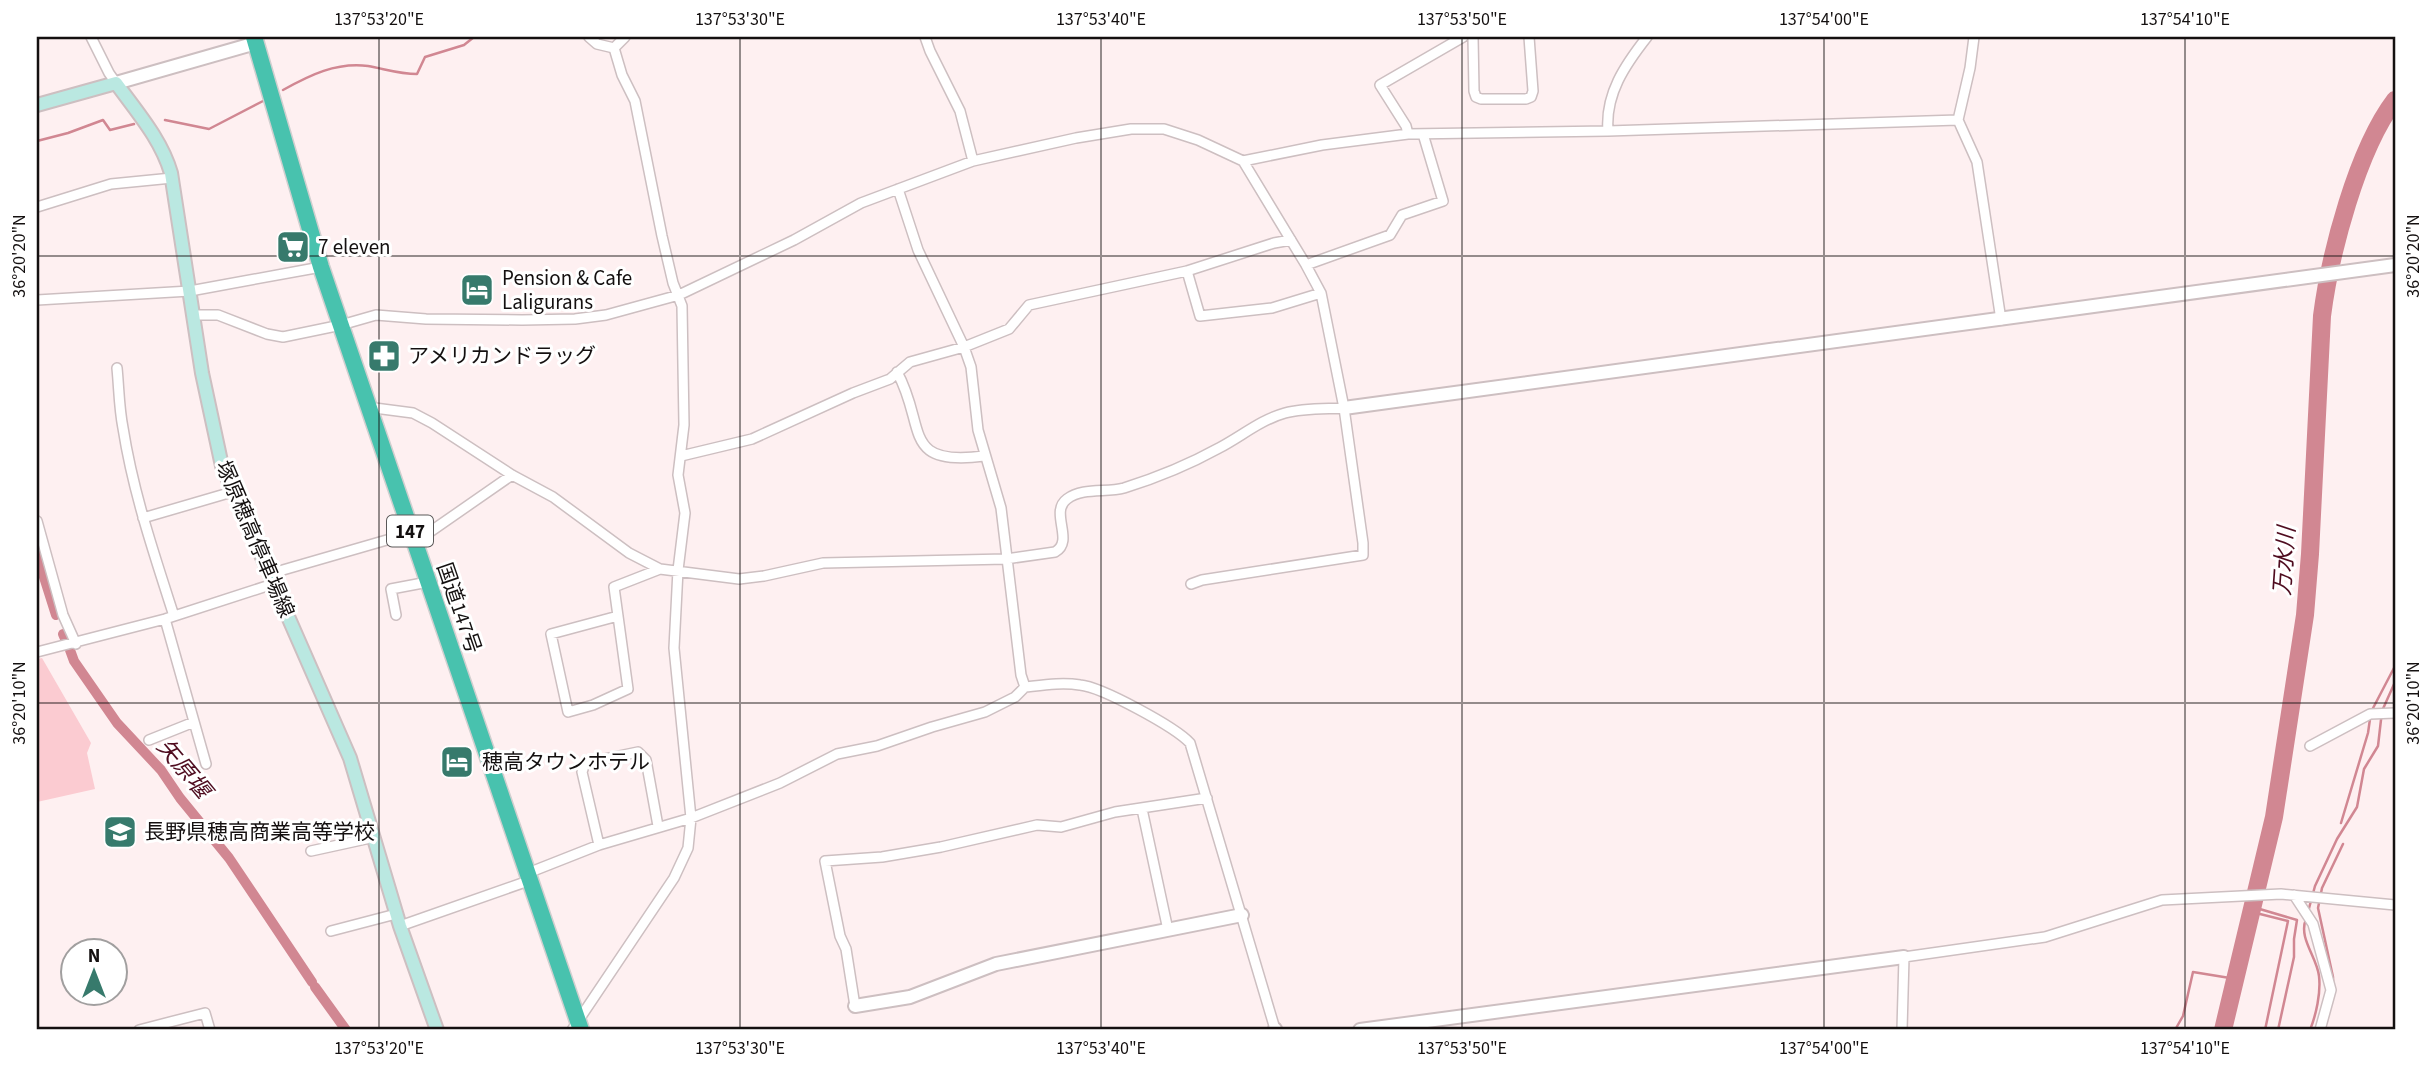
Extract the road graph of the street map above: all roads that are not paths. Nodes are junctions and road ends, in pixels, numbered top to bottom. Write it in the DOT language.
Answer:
graph roads {
  1 [pos="92,37"];
  2 [pos="589,37"];
  3 [pos="625,37"];
  4 [pos="925,37"];
  5 [pos="1463,37"];
  6 [pos="1473,37"];
  7 [pos="1529,37"];
  8 [pos="1644,37"];
  9 [pos="1974,37"];
  10 [pos="255,40"];
  11 [pos="614,48"];
  12 [pos="116,83"];
  13 [pos="37,104"];
  14 [pos="1958,120"];
  15 [pos="1608,131"];
  16 [pos="1408,134"];
  17 [pos="1423,134"];
  18 [pos="973,161"];
  19 [pos="1243,161"];
  20 [pos="172,177"];
  21 [pos="898,189"];
  22 [pos="37,207"];
  23 [pos="1291,240"];
  24 [pos="1306,265"];
  25 [pos="2395,265"];
  26 [pos="321,267"];
  27 [pos="1187,271"];
  28 [pos="190,291"];
  29 [pos="1321,293"];
  30 [pos="679,295"];
  31 [pos="37,300"];
  32 [pos="193,315"];
  33 [pos="2001,320"];
  34 [pos="341,325"];
  35 [pos="964,347"];
  36 [pos="117,368"];
  37 [pos="897,372"];
  38 [pos="367,407"];
  39 [pos="1344,408"];
  40 [pos="681,456"];
  41 [pos="984,456"];
  42 [pos="512,475"];
  43 [pos="232,492"];
  44 [pos="143,518"];
  45 [pos="37,521"];
  46 [pos="412,538"];
  47 [pos="1006,559"];
  48 [pos="660,569"];
  49 [pos="678,570"];
  50 [pos="271,579"];
  51 [pos="428,582"];
  52 [pos="1191,584"];
  53 [pos="396,615"];
  54 [pos="618,616"];
  55 [pos="170,618"];
  56 [pos="76,644"];
  57 [pos="37,652"];
  58 [pos="1025,687"];
  59 [pos="2395,713"];
  60 [pos="194,722"];
  61 [pos="149,740"];
  62 [pos="2310,746"];
  63 [pos="206,764"];
  64 [pos="1207,798"];
  65 [pos="1142,809"];
  66 [pos="691,818"];
  67 [pos="658,826"];
  68 [pos="374,837"];
  69 [pos="599,845"];
  70 [pos="311,851"];
  71 [pos="529,877"];
  72 [pos="2299,895"];
  73 [pos="2395,905"];
  74 [pos="1242,915"];
  75 [pos="398,920"];
  76 [pos="1168,930"];
  77 [pos="331,931"];
  78 [pos="1904,957"];
  79 [pos="855,1006"];
  80 [pos="577,1027"];
  81 [pos="139,1030"];
  82 [pos="210,1030"];
  83 [pos="437,1030"];
  84 [pos="1275,1030"];
  85 [pos="1360,1030"];
  86 [pos="1902,1030"];
  87 [pos="2320,1030"];
  1 -- 12 [label="street"];
  2 -- 11 [label="street"];
  3 -- 11 [label="street"];
  4 -- 18 [label="street"];
  5 -- 16 [label="street"];
  6 -- 7 [label="street"];
  8 -- 15 [label="street"];
  9 -- 14 [label="street"];
  10 -- 12 [label="street"];
  10 -- 26 [label="highway, 国道147号 / 147"];
  11 -- 30 [label="street"];
  12 -- 13 [label="main road"];
  12 -- 20 [label="main road, 塚原穂高停車場線"];
  14 -- 15 [label="street"];
  14 -- 33 [label="street"];
  15 -- 17 [label="street"];
  16 -- 17 [label="street"];
  16 -- 19 [label="street"];
  17 -- 24 [label="street"];
  18 -- 19 [label="street"];
  18 -- 21 [label="street"];
  19 -- 23 [label="street"];
  20 -- 22 [label="street"];
  20 -- 28 [label="main road, 塚原穂高停車場線"];
  21 -- 30 [label="street"];
  21 -- 35 [label="street"];
  23 -- 24 [label="street"];
  23 -- 27 [label="street"];
  24 -- 29 [label="street"];
  25 -- 33 [label="street"];
  26 -- 28 [label="street"];
  26 -- 34 [label="highway, 国道147号 / 147"];
  27 -- 29 [label="street"];
  27 -- 35 [label="street"];
  28 -- 31 [label="street"];
  28 -- 32 [label="main road, 塚原穂高停車場線"];
  29 -- 39 [label="street"];
  30 -- 34 [label="street"];
  30 -- 40 [label="street"];
  32 -- 34 [label="street"];
  32 -- 43 [label="main road, 塚原穂高停車場線"];
  33 -- 39 [label="street"];
  34 -- 38 [label="highway, 国道147号 / 147"];
  35 -- 37 [label="street"];
  35 -- 41 [label="street"];
  36 -- 44 [label="street"];
  37 -- 40 [label="street"];
  37 -- 41 [label="street"];
  38 -- 42 [label="street"];
  38 -- 46 [label="highway, 国道147号 / 147"];
  39 -- 47 [label="street"];
  39 -- 52 [label="street"];
  40 -- 49 [label="street"];
  41 -- 47 [label="street"];
  42 -- 46 [label="street"];
  42 -- 48 [label="street"];
  43 -- 44 [label="street"];
  43 -- 50 [label="main road, 塚原穂高停車場線"];
  44 -- 55 [label="street"];
  45 -- 56 [label="street"];
  46 -- 50 [label="street"];
  46 -- 51 [label="highway, 国道147号 / 147"];
  47 -- 49 [label="street"];
  47 -- 58 [label="street"];
  48 -- 49 [label="street"];
  48 -- 54 [label="street"];
  49 -- 66 [label="street"];
  50 -- 55 [label="street"];
  50 -- 68 [label="main road, 塚原穂高停車場線"];
  51 -- 53 [label="street"];
  51 -- 71 [label="highway, 国道147号 / 147"];
  54 -- 54 [label="street"];
  55 -- 56 [label="street"];
  55 -- 60 [label="street"];
  56 -- 57 [label="street"];
  58 -- 64 [label="street"];
  58 -- 66 [label="street"];
  59 -- 62 [label="street"];
  60 -- 61 [label="street"];
  60 -- 63 [label="street"];
  64 -- 65 [label="street"];
  64 -- 74 [label="street"];
  65 -- 76 [label="street"];
  65 -- 79 [label="street"];
  66 -- 67 [label="street"];
  66 -- 80 [label="street"];
  67 -- 69 [label="street"];
  67 -- 69 [label="street"];
  68 -- 70 [label="street"];
  68 -- 75 [label="main road, 塚原穂高停車場線"];
  69 -- 71 [label="street"];
  71 -- 75 [label="street"];
  71 -- 80 [label="highway, 国道147号 / 147"];
  72 -- 73 [label="street"];
  72 -- 78 [label="street"];
  72 -- 87 [label="street"];
  74 -- 76 [label="street"];
  74 -- 84 [label="street"];
  75 -- 77 [label="street"];
  75 -- 83 [label="main road, 塚原穂高停車場線"];
  76 -- 79 [label="street"];
  78 -- 85 [label="street"];
  78 -- 86 [label="street"];
  81 -- 82 [label="street"];
}
